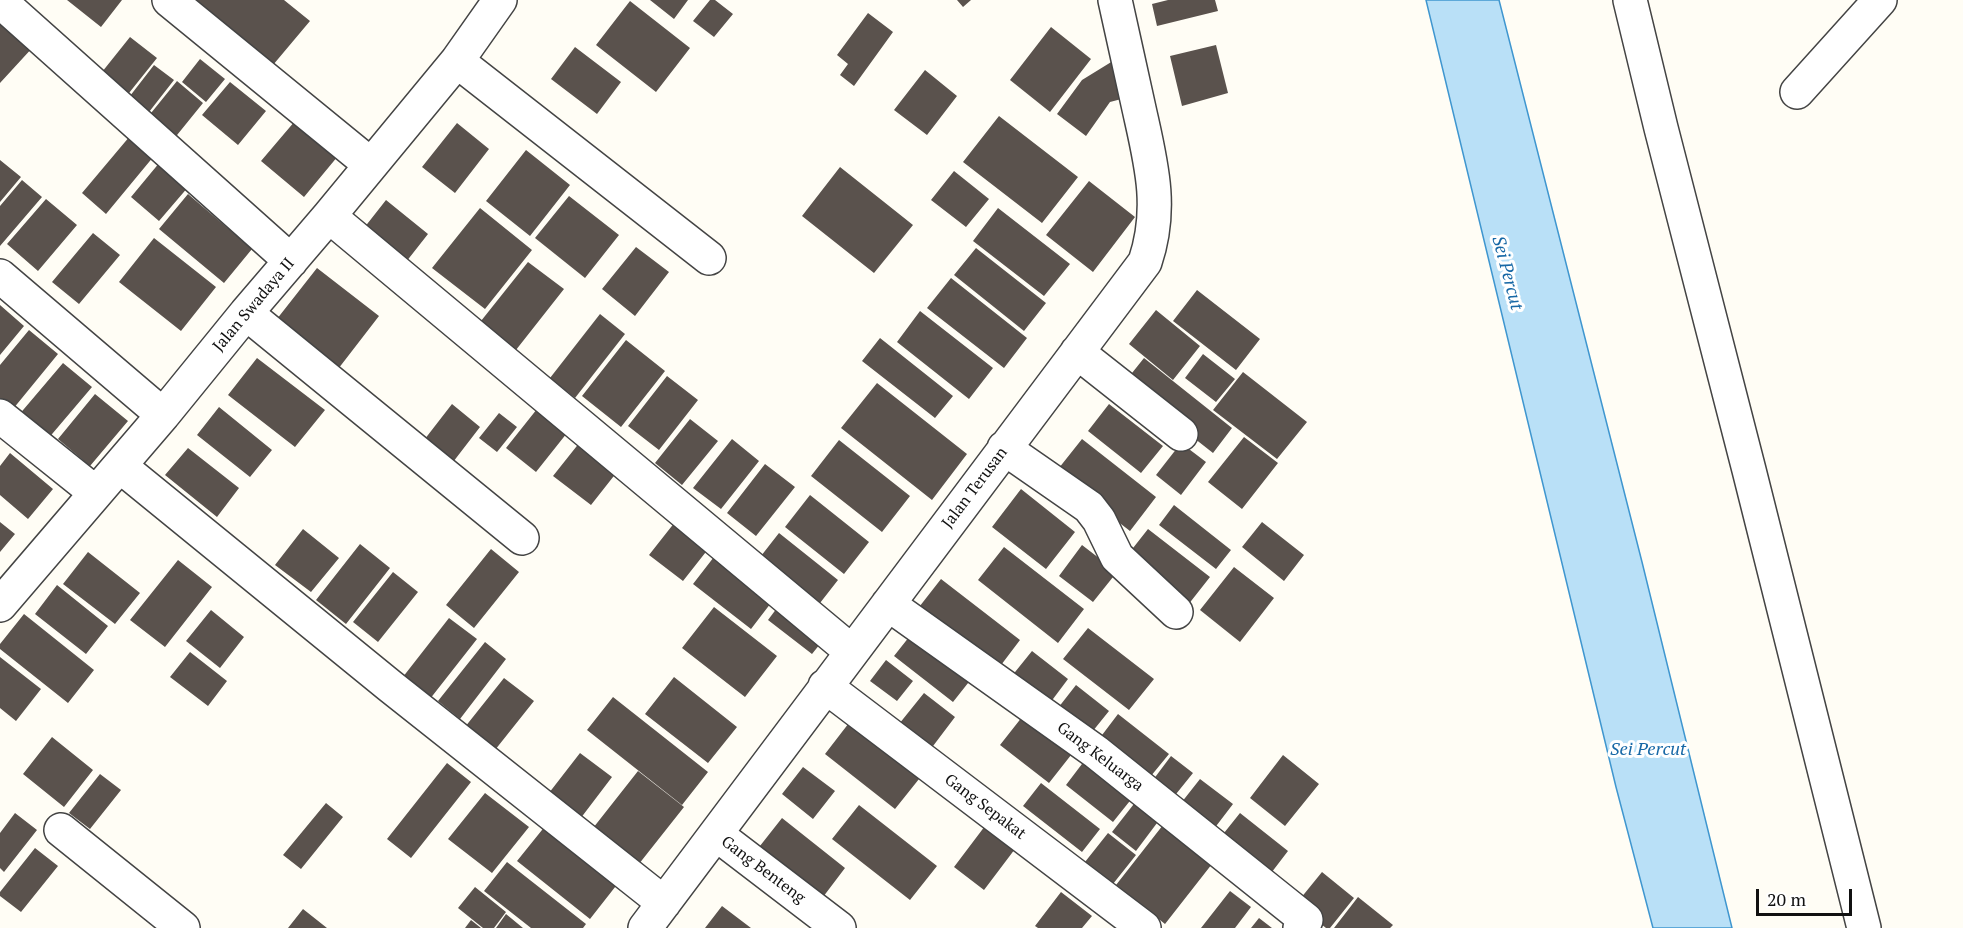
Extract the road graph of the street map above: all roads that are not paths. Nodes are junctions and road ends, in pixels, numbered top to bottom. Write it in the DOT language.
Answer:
graph roads {
  1 [pos="169,0"];
  2 [pos="500,0"];
  3 [pos="1115,0"];
  4 [pos="1630,0"];
  5 [pos="1880,0"];
  6 [pos="0,1"];
  7 [pos="457,61"];
  8 [pos="1797,92"];
  9 [pos="371,165"];
  10 [pos="329,216"];
  11 [pos="709,258"];
  12 [pos="291,261"];
  13 [pos="0,276"];
  14 [pos="246,313"];
  15 [pos="1077,352"];
  16 [pos="163,415"];
  17 [pos="0,416"];
  18 [pos="1180,434"];
  19 [pos="1004,448"];
  20 [pos="120,466"];
  21 [pos="96,493"];
  22 [pos="522,538"];
  23 [pos="0,604"];
  24 [pos="888,604"];
  25 [pos="1176,612"];
  26 [pos="851,651"];
  27 [pos="825,686"];
  28 [pos="61,830"];
  29 [pos="716,834"];
  30 [pos="654,915"];
  31 [pos="1303,924"];
  32 [pos="183,928"];
  33 [pos="839,928"];
  34 [pos="1144,928"];
  35 [pos="1864,928"];
  1 -- 9 [label="street"];
  2 -- 7 [label="street, Jalan Swadaya II"];
  3 -- 15 [label="street, Jalan Terusan"];
  4 -- 35 [label="street"];
  5 -- 8 [label="street"];
  6 -- 12 [label="street"];
  7 -- 9 [label="street, Jalan Swadaya II"];
  7 -- 11 [label="street"];
  9 -- 10 [label="street, Jalan Swadaya II"];
  10 -- 12 [label="street, Jalan Swadaya II"];
  10 -- 26 [label="street"];
  12 -- 14 [label="street, Jalan Swadaya II"];
  13 -- 16 [label="street"];
  14 -- 16 [label="street, Jalan Swadaya II"];
  14 -- 22 [label="street"];
  15 -- 18 [label="street"];
  15 -- 19 [label="street, Jalan Terusan"];
  16 -- 20 [label="street, Jalan Swadaya II"];
  17 -- 21 [label="street"];
  19 -- 24 [label="street, Jalan Terusan"];
  19 -- 25 [label="street"];
  20 -- 21 [label="street, Jalan Swadaya II"];
  20 -- 30 [label="street"];
  21 -- 23 [label="street, Jalan Swadaya II"];
  24 -- 26 [label="street, Jalan Terusan"];
  24 -- 31 [label="street, Gang Keluarga"];
  26 -- 27 [label="street, Jalan Terusan"];
  27 -- 29 [label="street, Jalan Terusan"];
  27 -- 34 [label="street, Gang Sepakat"];
  28 -- 32 [label="street"];
  29 -- 30 [label="street, Jalan Terusan"];
  29 -- 33 [label="street, Gang Benteng"];
}
